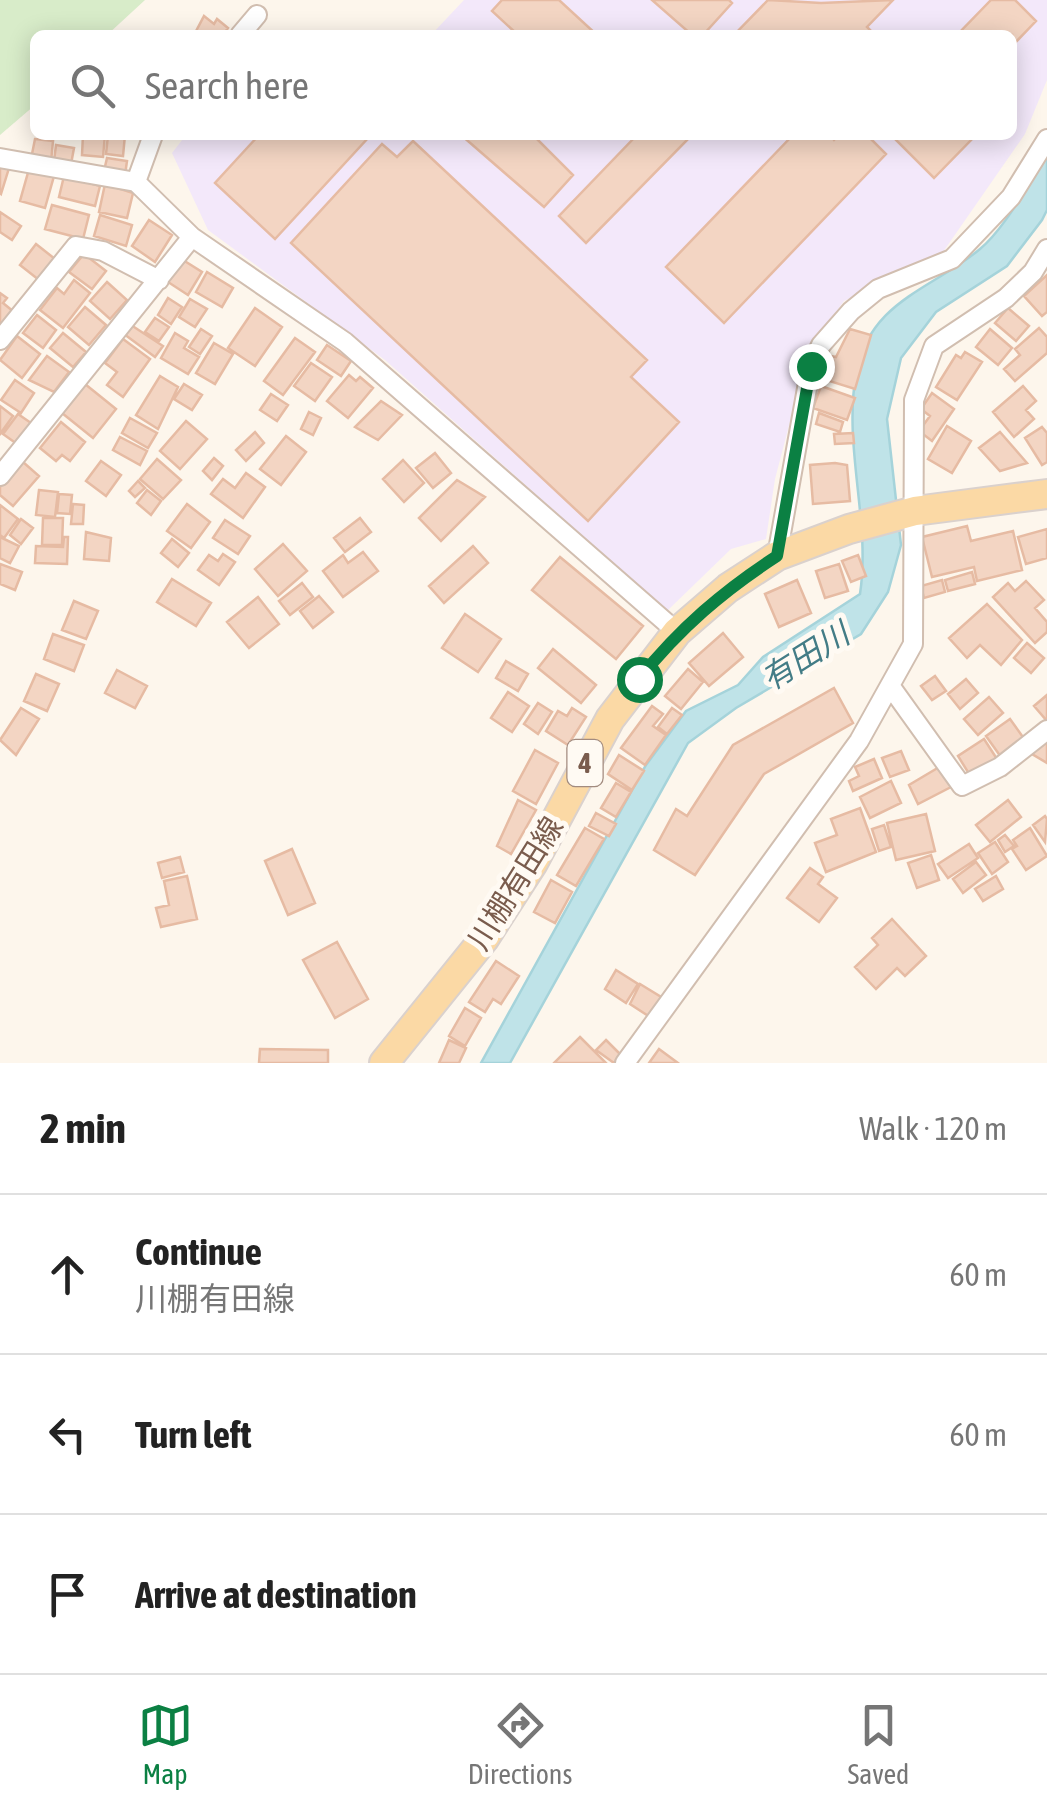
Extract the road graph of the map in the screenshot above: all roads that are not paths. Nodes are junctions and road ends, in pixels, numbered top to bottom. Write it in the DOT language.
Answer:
graph roads {
  1 [pos="256,14"];
  2 [pos="244,30"];
  3 [pos="1047,139"];
  4 [pos="150,140"];
  5 [pos="0,158"];
  6 [pos="136,182"];
  7 [pos="192,237"];
  8 [pos="1047,249"];
  9 [pos="159,280"];
  10 [pos="0,340"];
  11 [pos="0,476"];
  12 [pos="1047,494"];
  13 [pos="912,512"];
  14 [pos="777,556"];
  15 [pos="677,632"];
  16 [pos="892,687"];
  17 [pos="1047,730"];
  18 [pos="384,1063"];
  19 [pos="626,1063"];
  1 -- 2 [label="street"];
  3 -- 14 [label="street"];
  4 -- 6 [label="street"];
  5 -- 6 [label="street"];
  6 -- 7 [label="street"];
  7 -- 9 [label="street"];
  7 -- 15 [label="street"];
  8 -- 13 [label="street"];
  9 -- 10 [label="street"];
  9 -- 11 [label="street"];
  12 -- 13 [label="main road, 川棚有田線 / 4"];
  13 -- 14 [label="main road, 川棚有田線 / 4"];
  13 -- 16 [label="street"];
  14 -- 15 [label="main road, 川棚有田線 / 4"];
  15 -- 18 [label="main road, 川棚有田線 / 4"];
  16 -- 17 [label="street"];
  16 -- 19 [label="street"];
}
